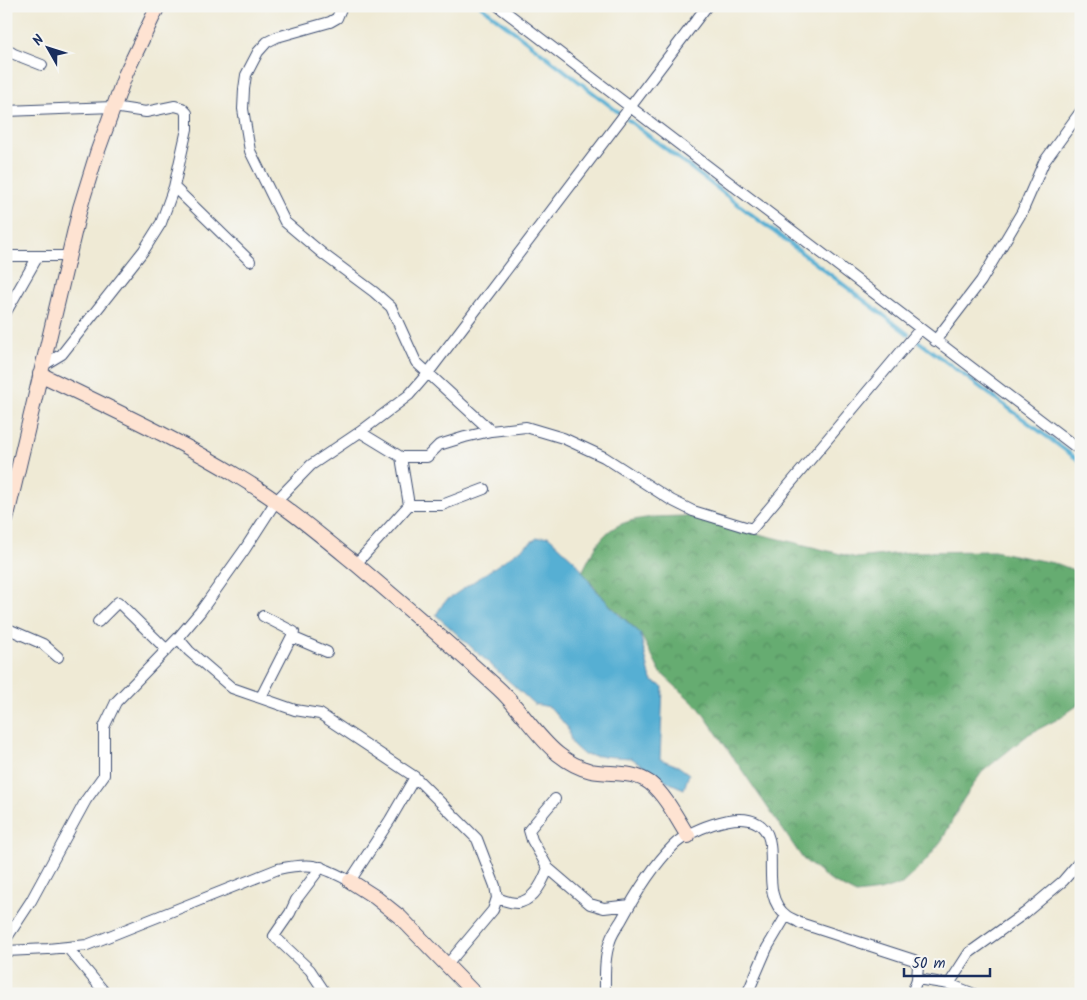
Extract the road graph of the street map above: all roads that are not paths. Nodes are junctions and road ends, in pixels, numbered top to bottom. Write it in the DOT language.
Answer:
graph roads {
  1 [pos="158,6"];
  2 [pos="342,6"];
  3 [pos="498,6"];
  4 [pos="707,6"];
  5 [pos="6,49"];
  6 [pos="42,65"];
  7 [pos="630,106"];
  8 [pos="113,107"];
  9 [pos="6,111"];
  10 [pos="1079,118"];
  11 [pos="174,187"];
  12 [pos="6,256"];
  13 [pos="38,256"];
  14 [pos="67,256"];
  15 [pos="250,262"];
  16 [pos="6,312"];
  17 [pos="920,329"];
  18 [pos="935,341"];
  19 [pos="41,370"];
  20 [pos="428,373"];
  21 [pos="491,431"];
  22 [pos="360,432"];
  23 [pos="1081,452"];
  24 [pos="401,457"];
  25 [pos="484,489"];
  26 [pos="276,502"];
  27 [pos="409,505"];
  28 [pos="6,520"];
  29 [pos="356,564"];
  30 [pos="262,616"];
  31 [pos="98,622"];
  32 [pos="6,628"];
  33 [pos="292,637"];
  34 [pos="178,638"];
  35 [pos="167,650"];
  36 [pos="327,652"];
  37 [pos="58,656"];
  38 [pos="261,697"];
  39 [pos="415,777"];
  40 [pos="556,799"];
  41 [pos="688,836"];
  42 [pos="1081,860"];
  43 [pos="321,867"];
  44 [pos="548,868"];
  45 [pos="350,881"];
  46 [pos="496,898"];
  47 [pos="630,905"];
  48 [pos="786,916"];
  49 [pos="6,939"];
  50 [pos="67,947"];
  51 [pos="6,951"];
  52 [pos="447,965"];
  53 [pos="917,979"];
  54 [pos="949,984"];
  55 [pos="106,994"];
  56 [pos="326,994"];
  57 [pos="475,994"];
  58 [pos="604,994"];
  59 [pos="752,994"];
  60 [pos="912,994"];
  61 [pos="974,994"];
  1 -- 8 [label="street"];
  2 -- 20 [label="street"];
  3 -- 7 [label="street"];
  4 -- 7 [label="street"];
  5 -- 6 [label="street"];
  7 -- 17 [label="street"];
  7 -- 20 [label="street"];
  8 -- 9 [label="street"];
  8 -- 11 [label="street"];
  8 -- 14 [label="street"];
  10 -- 18 [label="street"];
  11 -- 15 [label="street"];
  11 -- 19 [label="street"];
  12 -- 13 [label="street"];
  13 -- 14 [label="street"];
  13 -- 16 [label="street"];
  14 -- 19 [label="street"];
  17 -- 18 [label="street"];
  17 -- 21 [label="street"];
  18 -- 23 [label="street"];
  19 -- 26 [label="street"];
  19 -- 28 [label="street"];
  20 -- 21 [label="street"];
  20 -- 22 [label="street"];
  21 -- 24 [label="street"];
  22 -- 24 [label="street"];
  22 -- 26 [label="street"];
  24 -- 27 [label="street"];
  25 -- 27 [label="street"];
  26 -- 29 [label="street"];
  26 -- 34 [label="street"];
  27 -- 29 [label="street"];
  29 -- 41 [label="street"];
  30 -- 33 [label="street"];
  31 -- 35 [label="street"];
  32 -- 37 [label="street"];
  33 -- 36 [label="street"];
  33 -- 38 [label="street"];
  34 -- 35 [label="street"];
  34 -- 38 [label="street"];
  35 -- 49 [label="street"];
  38 -- 39 [label="street"];
  39 -- 45 [label="street"];
  39 -- 46 [label="street"];
  40 -- 44 [label="street"];
  41 -- 47 [label="street"];
  41 -- 48 [label="street"];
  42 -- 54 [label="street"];
  43 -- 45 [label="street"];
  43 -- 50 [label="street"];
  43 -- 56 [label="street"];
  44 -- 46 [label="street"];
  44 -- 47 [label="street"];
  45 -- 52 [label="street"];
  46 -- 52 [label="street"];
  47 -- 58 [label="street"];
  48 -- 53 [label="street"];
  48 -- 59 [label="street"];
  50 -- 51 [label="street"];
  50 -- 55 [label="street"];
  52 -- 57 [label="street"];
  53 -- 54 [label="street"];
  53 -- 60 [label="street"];
  54 -- 61 [label="street"];
}
